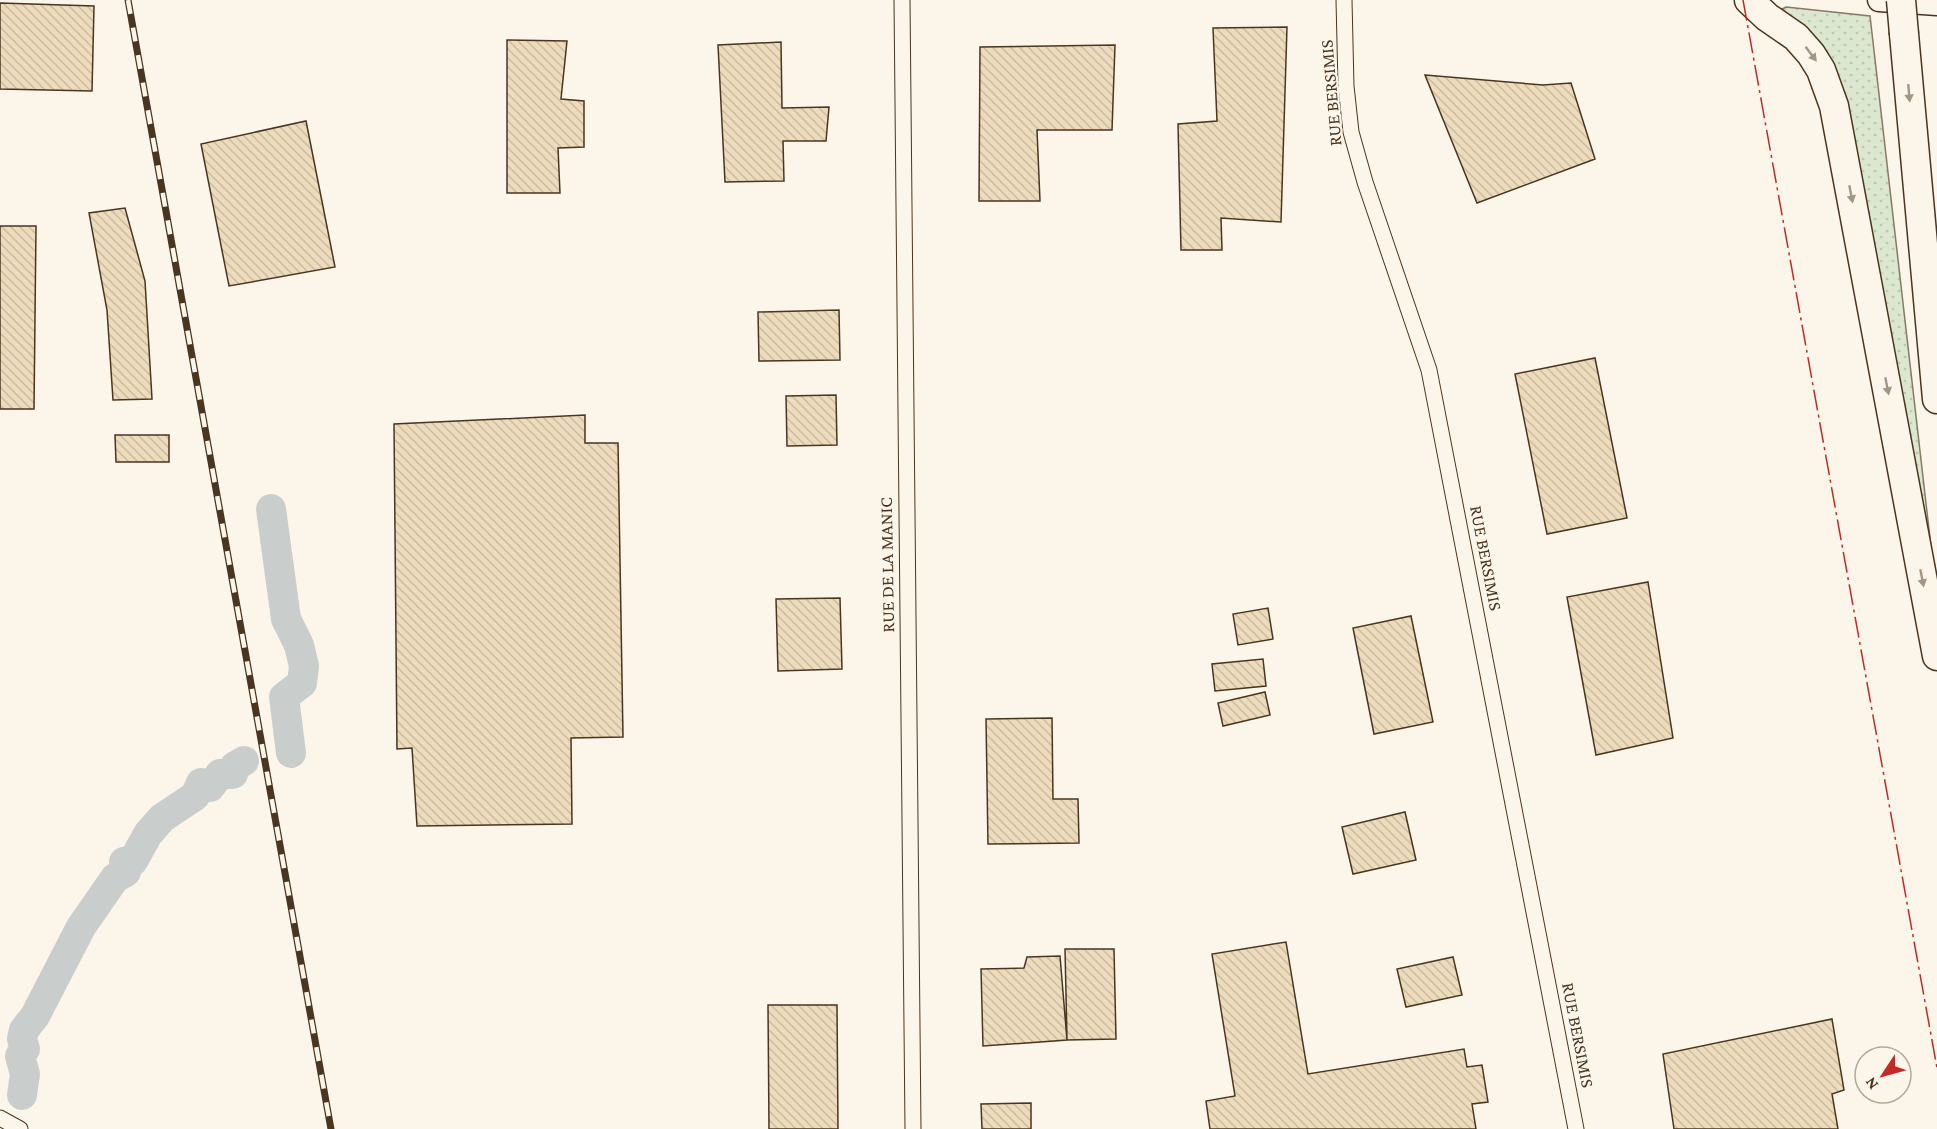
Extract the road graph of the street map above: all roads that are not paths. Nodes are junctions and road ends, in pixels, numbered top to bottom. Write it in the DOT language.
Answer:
graph roads {
  1 [pos="902,0"];
  2 [pos="1344,0"];
  3 [pos="1749,0"];
  4 [pos="1879,0"];
  5 [pos="1901,0"];
  6 [pos="1937,4"];
  7 [pos="1937,399"];
  8 [pos="1937,656"];
  9 [pos="0,1118"];
  10 [pos="20,1129"];
  11 [pos="913,1129"];
  12 [pos="1576,1129"];
  1 -- 11 [label="street, RUE DE LA MANIC"];
  2 -- 12 [label="street, RUE BERSIMIS"];
  3 -- 8 [label="highway, one-way"];
  4 -- 6 [label="main road"];
  5 -- 7 [label="highway, one-way, bridge"];
  9 -- 10 [label="street"];
}
